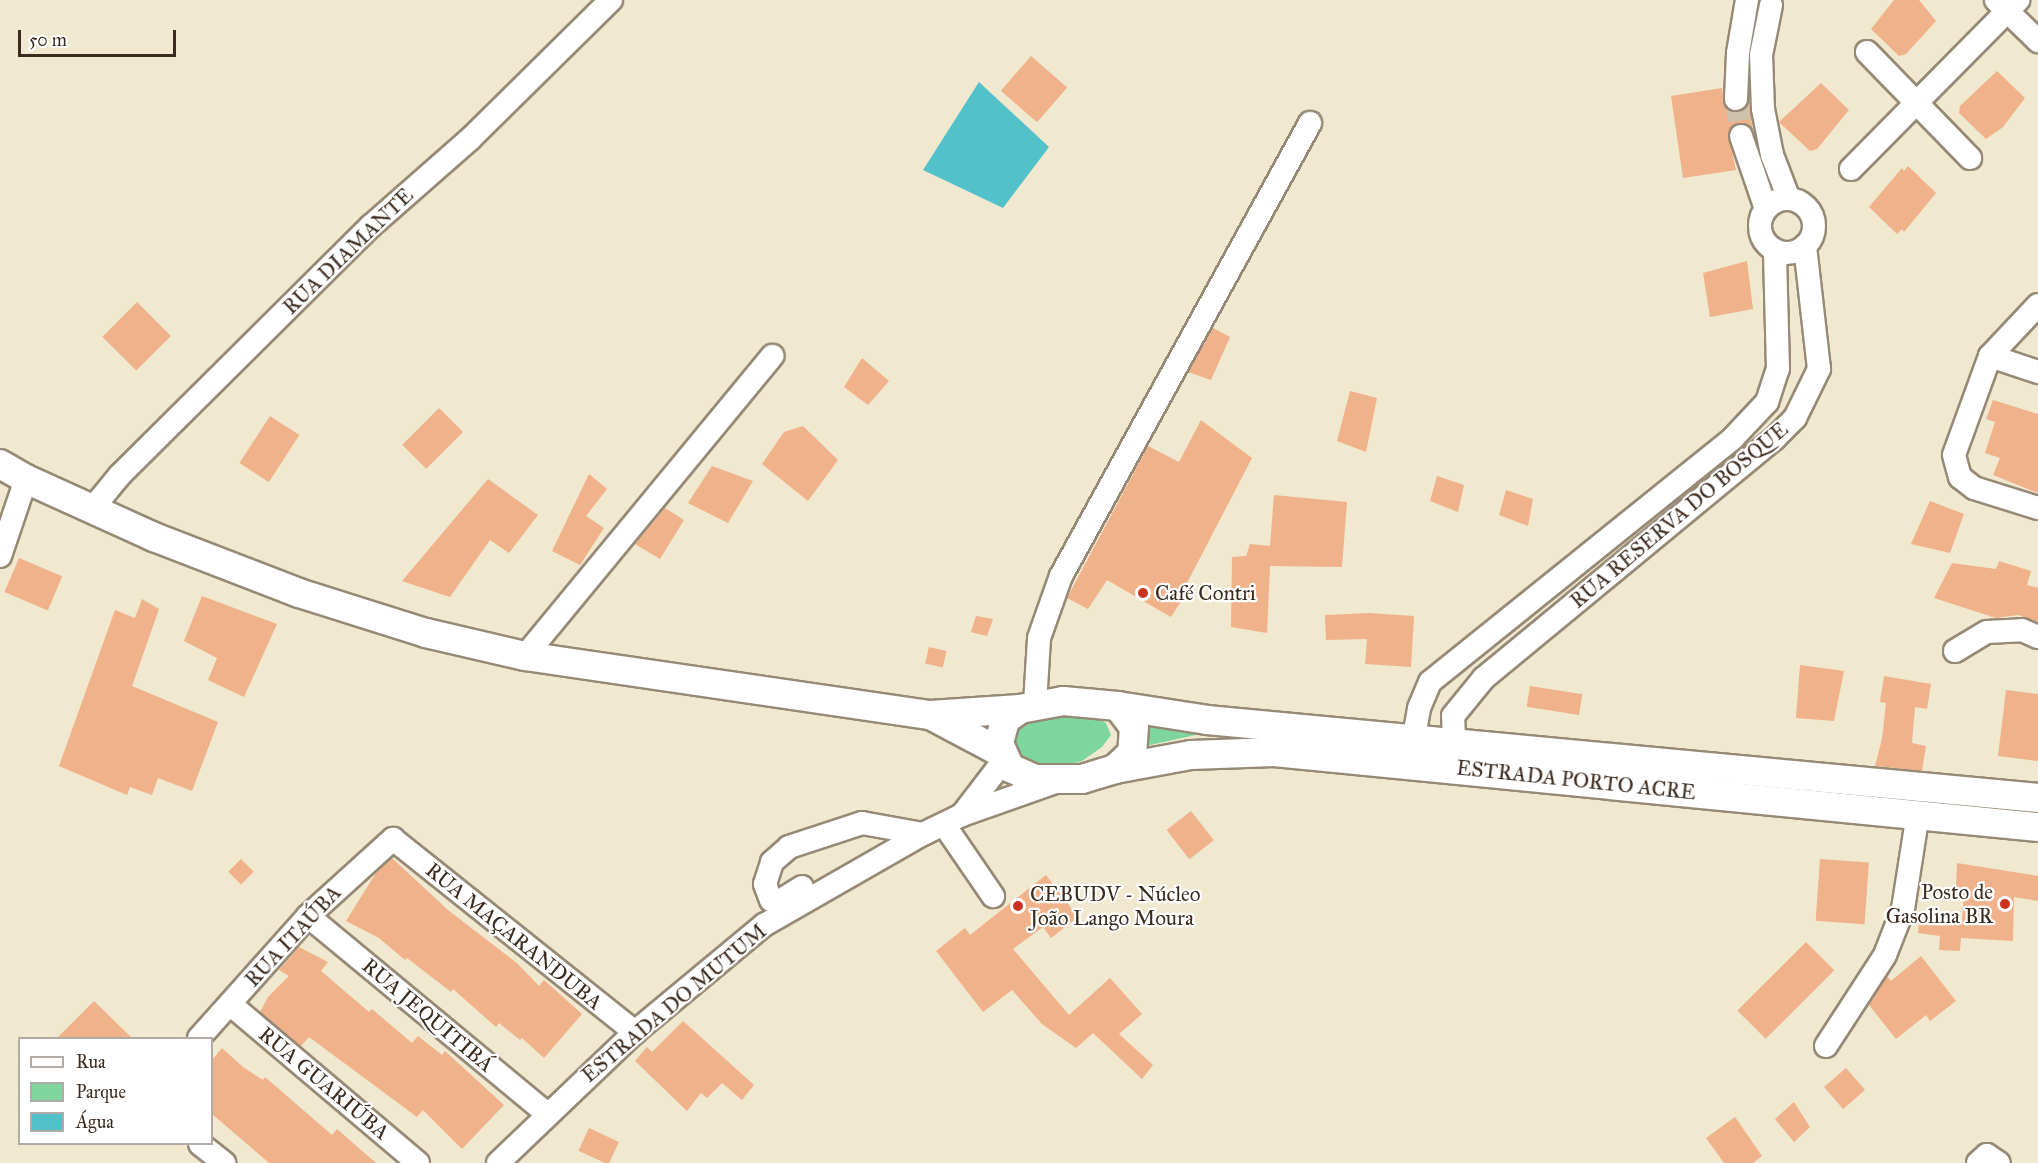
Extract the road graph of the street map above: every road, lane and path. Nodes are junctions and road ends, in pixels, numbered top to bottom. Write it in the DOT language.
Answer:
graph roads {
  1 [pos="611,0"];
  2 [pos="1747,0"];
  3 [pos="1776,2"];
  4 [pos="2007,4"];
  5 [pos="2038,41"];
  6 [pos="1867,52"];
  7 [pos="1736,99"];
  8 [pos="1918,101"];
  9 [pos="1310,123"];
  10 [pos="1741,136"];
  11 [pos="1970,158"];
  12 [pos="1851,169"];
  13 [pos="1789,199"];
  14 [pos="1766,208"];
  15 [pos="1805,246"];
  16 [pos="1775,251"];
  17 [pos="2038,305"];
  18 [pos="1814,315"];
  19 [pos="1778,320"];
  20 [pos="772,356"];
  21 [pos="1990,356"];
  22 [pos="1778,369"];
  23 [pos="1819,369"];
  24 [pos="2038,372"];
  25 [pos="0,464"];
  26 [pos="26,479"];
  27 [pos="2038,508"];
  28 [pos="92,509"];
  29 [pos="0,556"];
  30 [pos="2038,637"];
  31 [pos="1955,651"];
  32 [pos="525,656"];
  33 [pos="1028,706"];
  34 [pos="1118,706"];
  35 [pos="930,715"];
  36 [pos="1414,737"];
  37 [pos="1454,741"];
  38 [pos="1002,756"];
  39 [pos="1115,769"];
  40 [pos="1058,781"];
  41 [pos="2038,798"];
  42 [pos="1918,813"];
  43 [pos="954,821"];
  44 [pos="2038,827"];
  45 [pos="899,830"];
  46 [pos="923,834"];
  47 [pos="393,839"];
  48 [pos="993,896"];
  49 [pos="308,916"];
  50 [pos="230,1004"];
  51 [pos="635,1032"];
  52 [pos="201,1037"];
  53 [pos="1826,1046"];
  54 [pos="547,1114"];
  55 [pos="202,1145"];
  56 [pos="224,1163"];
  57 [pos="418,1163"];
  58 [pos="498,1163"];
  59 [pos="1978,1163"];
  60 [pos="1999,1163"];
  1 -- 28 [label="street, RUA DIAMANTE"];
  2 -- 3 [label="street"];
  2 -- 7 [label="street"];
  3 -- 13 [label="street"];
  4 -- 5 [label="street"];
  4 -- 8 [label="street"];
  6 -- 8 [label="street"];
  8 -- 11 [label="street"];
  8 -- 12 [label="street"];
  9 -- 33 [label="street"];
  10 -- 14 [label="street, RUA RESERVA DO BOSQUE"];
  13 -- 14 [label="street"];
  13 -- 15 [label="street"];
  14 -- 16 [label="street, RUA RESERVA DO BOSQUE"];
  15 -- 16 [label="street"];
  15 -- 18 [label="street"];
  16 -- 19 [label="street, RUA RESERVA DO BOSQUE"];
  17 -- 21 [label="street"];
  18 -- 19 [label="street"];
  18 -- 23 [label="street"];
  19 -- 22 [label="street, RUA RESERVA DO BOSQUE"];
  20 -- 32 [label="street"];
  21 -- 24 [label="street"];
  21 -- 27 [label="street"];
  22 -- 23 [label="street"];
  22 -- 36 [label="street, RUA RESERVA DO BOSQUE"];
  23 -- 37 [label="street, RUA RESERVA DO BOSQUE"];
  25 -- 26 [label="main road"];
  26 -- 28 [label="main road"];
  26 -- 29 [label="street"];
  28 -- 32 [label="main road"];
  30 -- 31 [label="street"];
  32 -- 35 [label="main road"];
  33 -- 34 [label="main road"];
  33 -- 35 [label="main road"];
  33 -- 38 [label="main road"];
  34 -- 36 [label="main road, ESTRADA PORTO ACRE"];
  34 -- 39 [label="main road"];
  35 -- 38 [label="main road"];
  36 -- 37 [label="main road, ESTRADA PORTO ACRE"];
  37 -- 41 [label="main road, ESTRADA PORTO ACRE"];
  38 -- 40 [label="main road"];
  38 -- 43 [label="street"];
  39 -- 40 [label="main road"];
  39 -- 42 [label="main road, ESTRADA PORTO ACRE"];
  40 -- 43 [label="street, ESTRADA DO MUTUM"];
  42 -- 44 [label="main road, ESTRADA PORTO ACRE"];
  42 -- 53 [label="street"];
  43 -- 46 [label="street, ESTRADA DO MUTUM"];
  43 -- 48 [label="street"];
  45 -- 45 [label="street"];
  45 -- 46 [label="street"];
  46 -- 51 [label="street, ESTRADA DO MUTUM"];
  47 -- 49 [label="street, RUA ITAÚBA"];
  47 -- 51 [label="street, RUA MAÇARANDUBA"];
  49 -- 50 [label="street, RUA ITAÚBA"];
  49 -- 54 [label="street, RUA JEQUITIBÁ"];
  50 -- 52 [label="street, RUA ITAÚBA"];
  50 -- 57 [label="street, RUA GUARIÚBA"];
  51 -- 54 [label="street, ESTRADA DO MUTUM"];
  54 -- 58 [label="street, ESTRADA DO MUTUM"];
  55 -- 56 [label="street"];
  59 -- 60 [label="street"];
}
